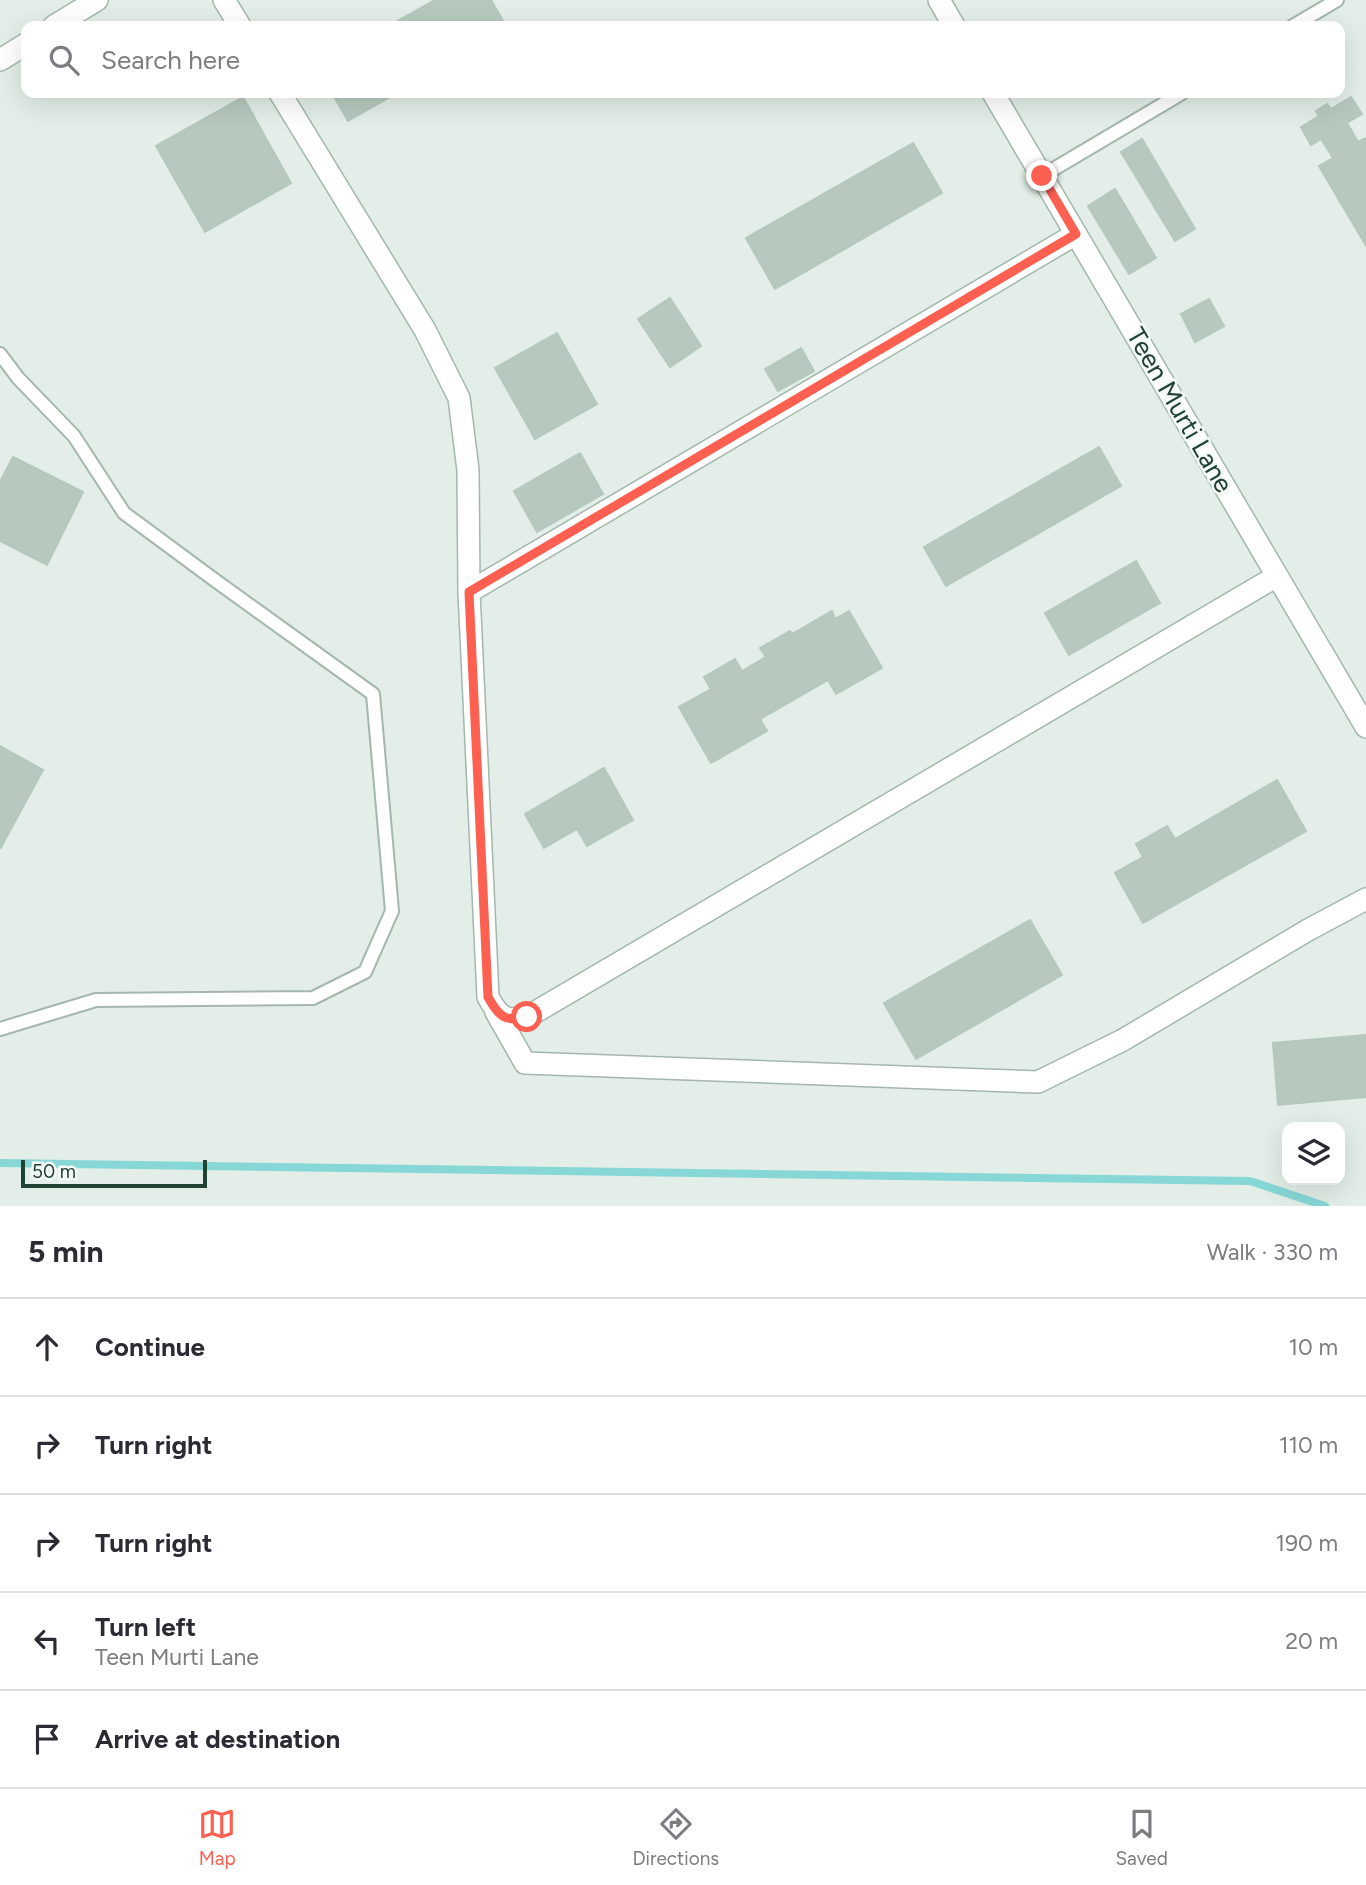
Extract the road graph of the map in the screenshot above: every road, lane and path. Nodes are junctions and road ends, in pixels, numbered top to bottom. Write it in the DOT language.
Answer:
graph roads {
  1 [pos="97,0"];
  2 [pos="224,0"];
  3 [pos="939,0"];
  4 [pos="1337,0"];
  5 [pos="62,21"];
  6 [pos="237,21"];
  7 [pos="951,21"];
  8 [pos="1301,21"];
  9 [pos="21,47"];
  10 [pos="0,60"];
  11 [pos="283,98"];
  12 [pos="996,98"];
  13 [pos="1174,98"];
  14 [pos="1042,176"];
  15 [pos="1076,234"];
  16 [pos="0,354"];
  17 [pos="1278,576"];
  18 [pos="469,592"];
  19 [pos="1366,727"];
  20 [pos="1366,899"];
  21 [pos="496,1012"];
  22 [pos="0,1029"];
  1 -- 5 [label="street"];
  2 -- 6 [label="street"];
  3 -- 7 [label="street"];
  4 -- 8 [label="lane"];
  9 -- 10 [label="street"];
  11 -- 18 [label="street"];
  12 -- 14 [label="street, Teen Murti Lane"];
  13 -- 14 [label="lane"];
  14 -- 15 [label="street, Teen Murti Lane"];
  15 -- 17 [label="street, Teen Murti Lane"];
  15 -- 18 [label="street"];
  16 -- 22 [label="lane"];
  17 -- 19 [label="street, Teen Murti Lane"];
  17 -- 21 [label="street"];
  18 -- 21 [label="street"];
  20 -- 21 [label="street"];
}
